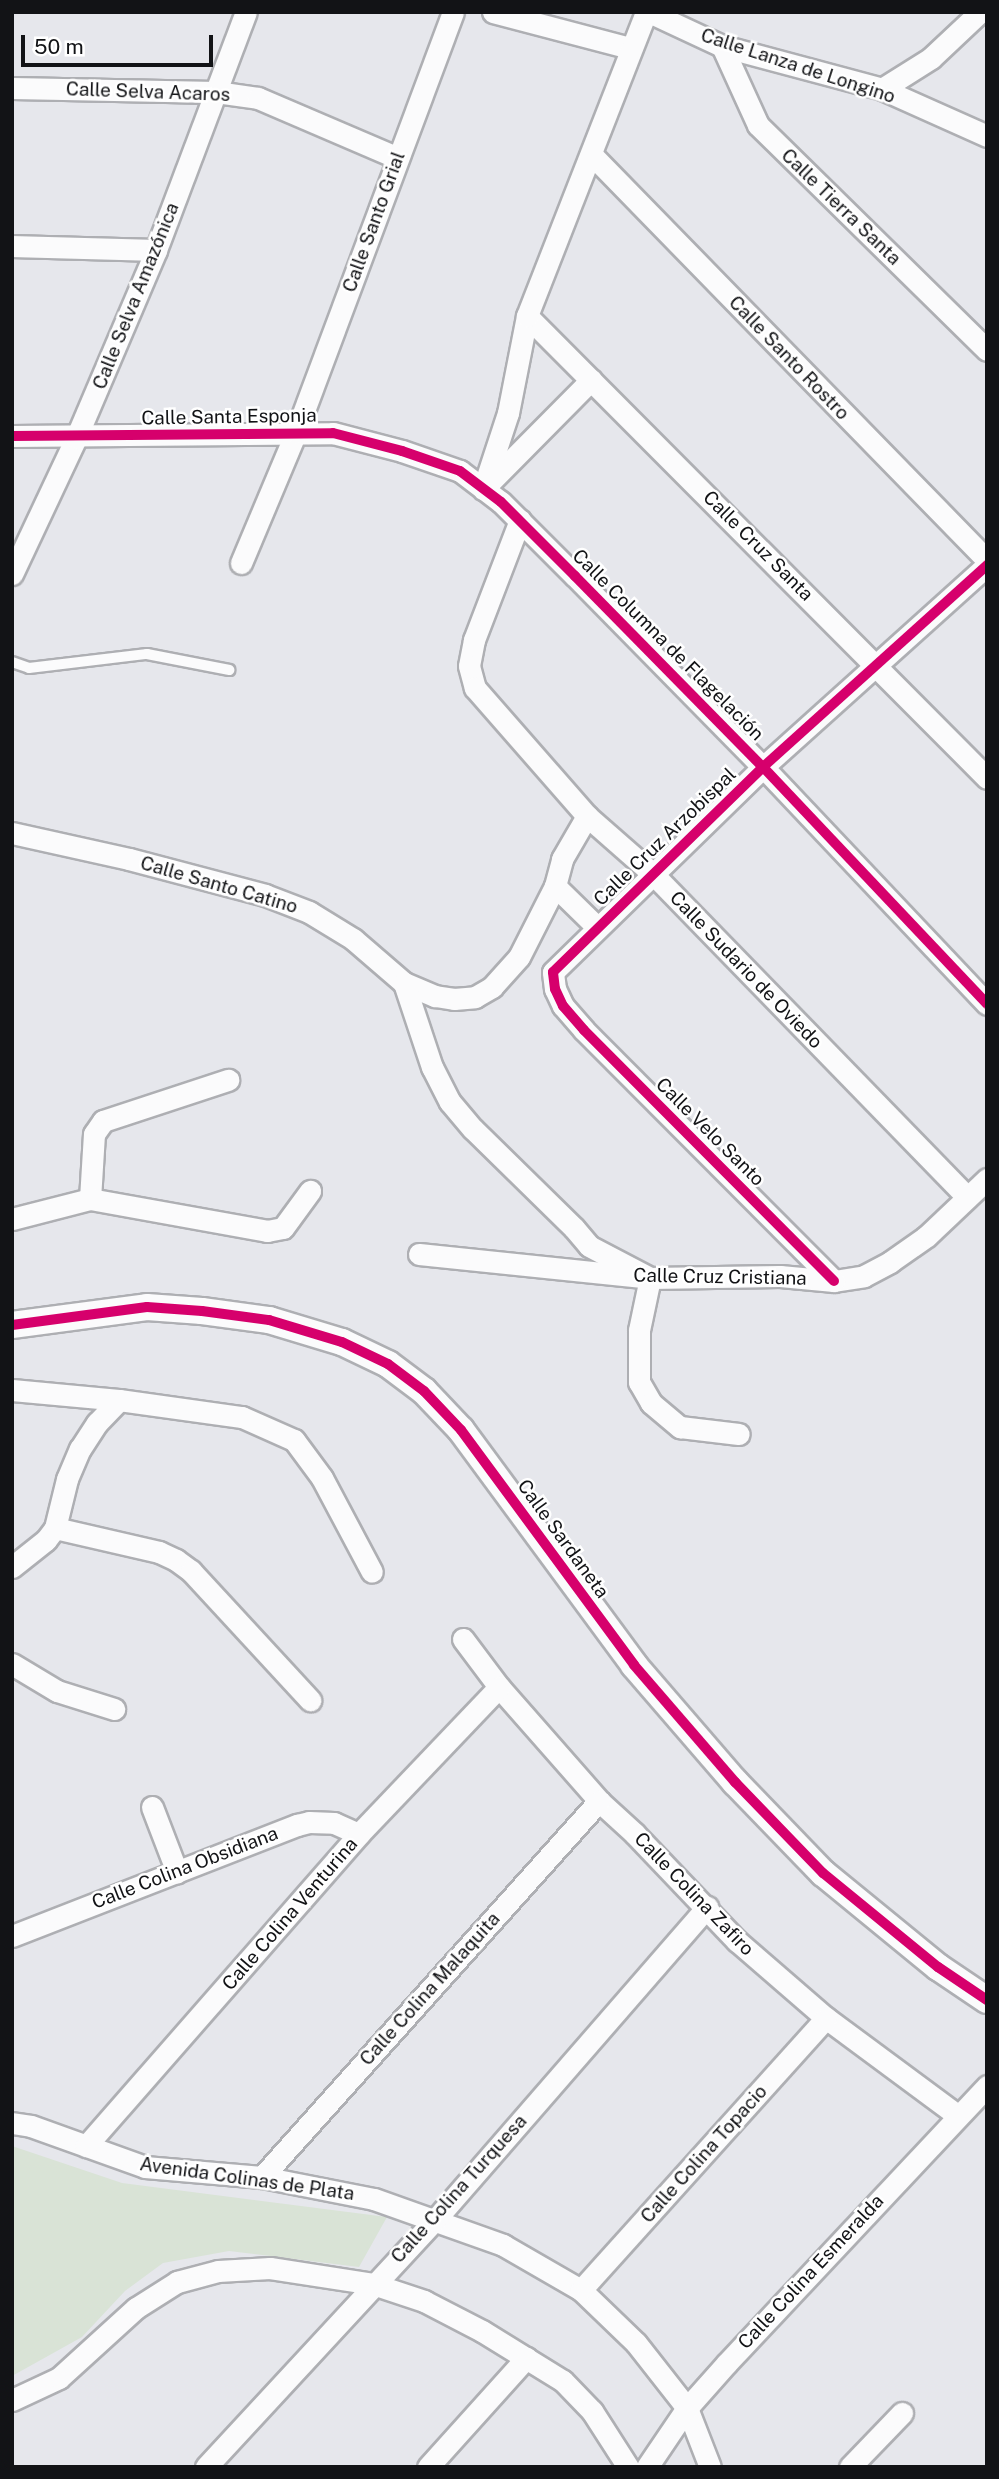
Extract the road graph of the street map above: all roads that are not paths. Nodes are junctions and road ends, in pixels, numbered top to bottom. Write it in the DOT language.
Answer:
graph roads {
  1 [pos="246,12"];
  2 [pos="453,12"];
  3 [pos="494,12"];
  4 [pos="648,12"];
  5 [pos="980,12"];
  6 [pos="722,46"];
  7 [pos="630,48"];
  8 [pos="12,88"];
  9 [pos="882,89"];
  10 [pos="216,92"];
  11 [pos="987,136"];
  12 [pos="592,155"];
  13 [pos="398,158"];
  14 [pos="12,246"];
  15 [pos="156,250"];
  16 [pos="527,316"];
  17 [pos="987,350"];
  18 [pos="591,380"];
  19 [pos="296,432"];
  20 [pos="12,436"];
  21 [pos="76,438"];
  22 [pos="460,471"];
  23 [pos="483,489"];
  24 [pos="520,520"];
  25 [pos="241,563"];
  26 [pos="987,563"];
  27 [pos="12,574"];
  28 [pos="12,662"];
  29 [pos="876,664"];
  30 [pos="229,670"];
  31 [pos="763,767"];
  32 [pos="987,779"];
  33 [pos="587,816"];
  34 [pos="12,833"];
  35 [pos="653,874"];
  36 [pos="555,886"];
  37 [pos="597,927"];
  38 [pos="404,983"];
  39 [pos="987,1004"];
  40 [pos="563,1006"];
  41 [pos="228,1080"];
  42 [pos="987,1179"];
  43 [pos="310,1191"];
  44 [pos="967,1197"];
  45 [pos="90,1199"];
  46 [pos="12,1219"];
  47 [pos="419,1254"];
  48 [pos="650,1278"];
  49 [pos="834,1281"];
  50 [pos="12,1325"];
  51 [pos="12,1390"];
  52 [pos="119,1400"];
  53 [pos="739,1434"];
  54 [pos="55,1528"];
  55 [pos="12,1567"];
  56 [pos="372,1572"];
  57 [pos="463,1639"];
  58 [pos="12,1664"];
  59 [pos="499,1687"];
  60 [pos="310,1700"];
  61 [pos="114,1709"];
  62 [pos="599,1801"];
  63 [pos="152,1807"];
  64 [pos="359,1834"];
  65 [pos="177,1872"];
  66 [pos="707,1907"];
  67 [pos="12,1936"];
  68 [pos="987,2000"];
  69 [pos="826,2018"];
  70 [pos="987,2086"];
  71 [pos="957,2115"];
  72 [pos="12,2123"];
  73 [pos="86,2146"];
  74 [pos="262,2177"];
  75 [pos="435,2220"];
  76 [pos="373,2284"];
  77 [pos="581,2290"];
  78 [pos="526,2358"];
  79 [pos="12,2400"];
  80 [pos="687,2408"];
  81 [pos="902,2413"];
  82 [pos="853,2466"];
  83 [pos="206,2467"];
  84 [pos="428,2467"];
  85 [pos="628,2467"];
  86 [pos="647,2467"];
  87 [pos="710,2467"];
  1 -- 10 [label="street, Calle Selva Amazónica"];
  2 -- 13 [label="street, Calle Santo Grial"];
  3 -- 7 [label="street"];
  4 -- 6 [label="street, Calle Lanza de Longino"];
  4 -- 7 [label="street"];
  5 -- 9 [label="street"];
  6 -- 9 [label="street, Calle Lanza de Longino"];
  6 -- 17 [label="street, Calle Tierra Santa"];
  7 -- 12 [label="street"];
  8 -- 10 [label="street, Calle Selva Acaros"];
  9 -- 11 [label="street, Calle Lanza de Longino"];
  10 -- 13 [label="street, Calle Selva Acaros"];
  10 -- 15 [label="street, Calle Selva Amazónica"];
  12 -- 16 [label="street"];
  12 -- 26 [label="street, Calle Santo Rostro"];
  13 -- 19 [label="street, Calle Santo Grial"];
  14 -- 15 [label="street"];
  15 -- 21 [label="street, Calle Selva Amazónica"];
  16 -- 18 [label="street, Calle Cruz Santa"];
  16 -- 23 [label="street"];
  18 -- 23 [label="street"];
  18 -- 29 [label="street, Calle Cruz Santa"];
  19 -- 21 [label="street, Calle Santa Esponja"];
  19 -- 22 [label="street, Calle Santa Esponja"];
  19 -- 25 [label="street, Calle Santo Grial"];
  20 -- 21 [label="street, Calle Santa Esponja"];
  21 -- 27 [label="street, Calle Selva Amazónica"];
  22 -- 23 [label="street, Calle Columna de Flagelación"];
  23 -- 24 [label="street, Calle Columna de Flagelación"];
  24 -- 31 [label="street, Calle Columna de Flagelación"];
  24 -- 33 [label="street, Calle Sudario de Oviedo"];
  26 -- 29 [label="street, Calle Cruz Arzobispal"];
  28 -- 30 [label="lane"];
  29 -- 31 [label="street, Calle Cruz Arzobispal"];
  29 -- 32 [label="street, Calle Cruz Santa"];
  31 -- 35 [label="street, Calle Cruz Arzobispal"];
  31 -- 39 [label="street, Calle Columna de Flagelación"];
  33 -- 35 [label="street, Calle Sudario de Oviedo"];
  33 -- 36 [label="street"];
  34 -- 38 [label="street, Calle Santo Catino"];
  35 -- 37 [label="street, Calle Cruz Arzobispal"];
  35 -- 44 [label="street, Calle Sudario de Oviedo"];
  36 -- 37 [label="street"];
  36 -- 38 [label="street"];
  37 -- 40 [label="street, Calle Cruz Arzobispal"];
  38 -- 48 [label="street"];
  40 -- 49 [label="street, Calle Velo Santo"];
  41 -- 45 [label="street"];
  42 -- 44 [label="street, Calle Cruz Cristiana"];
  43 -- 45 [label="street"];
  44 -- 49 [label="street, Calle Cruz Cristiana"];
  45 -- 46 [label="street"];
  47 -- 48 [label="street, Calle Cruz Cristiana"];
  48 -- 49 [label="street, Calle Cruz Cristiana"];
  48 -- 53 [label="street"];
  50 -- 68 [label="street, Calle Sardaneta"];
  51 -- 52 [label="street"];
  52 -- 54 [label="street"];
  52 -- 56 [label="street"];
  54 -- 55 [label="street"];
  54 -- 60 [label="street"];
  57 -- 59 [label="street, Calle Colina Zafiro"];
  58 -- 61 [label="street"];
  59 -- 62 [label="street, Calle Colina Zafiro"];
  59 -- 64 [label="street, Calle Colina Venturina"];
  62 -- 66 [label="street, Calle Colina Zafiro"];
  62 -- 74 [label="street, Calle Colina Malaquita"];
  63 -- 65 [label="street"];
  64 -- 65 [label="street, Calle Colina Obsidiana"];
  64 -- 73 [label="street, Calle Colina Venturina"];
  65 -- 67 [label="street, Calle Colina Obsidiana"];
  66 -- 69 [label="street, Calle Colina Zafiro"];
  66 -- 75 [label="street, Calle Colina Turquesa"];
  69 -- 71 [label="street, Calle Colina Zafiro"];
  69 -- 77 [label="street, Calle Colina Topacio"];
  70 -- 71 [label="street, Calle Colina Esmeralda"];
  71 -- 80 [label="street, Calle Colina Esmeralda"];
  72 -- 73 [label="street, Avenida Colinas de Plata"];
  73 -- 74 [label="street, Avenida Colinas de Plata"];
  74 -- 75 [label="street, Avenida Colinas de Plata"];
  75 -- 76 [label="street, Calle Colina Turquesa"];
  75 -- 77 [label="street, Avenida Colinas de Plata"];
  76 -- 78 [label="street"];
  76 -- 79 [label="street"];
  76 -- 83 [label="street, Calle Colina Turquesa"];
  77 -- 80 [label="street, Avenida Colinas de Plata"];
  78 -- 84 [label="street"];
  78 -- 85 [label="street"];
  80 -- 86 [label="street, Calle Colina Esmeralda"];
  80 -- 87 [label="street, Avenida Colinas de Plata"];
  81 -- 82 [label="street"];
}
